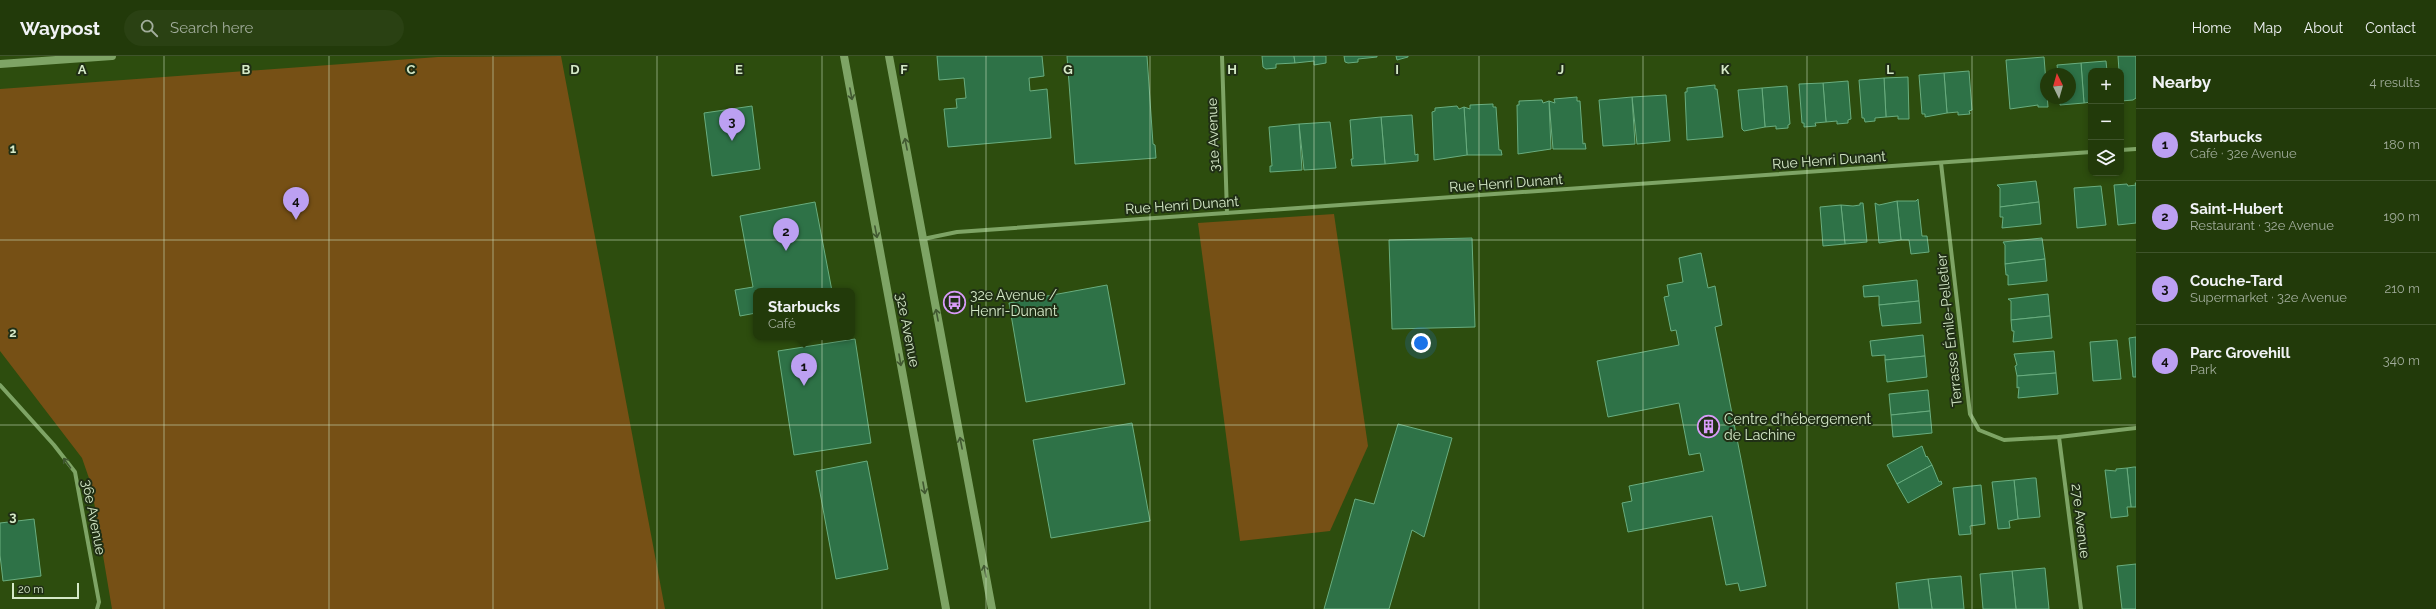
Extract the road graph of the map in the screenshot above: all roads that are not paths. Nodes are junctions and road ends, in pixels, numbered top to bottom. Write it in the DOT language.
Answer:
graph roads {
  1 [pos="112,56"];
  2 [pos="844,56"];
  3 [pos="889,56"];
  4 [pos="1222,56"];
  5 [pos="46,59"];
  6 [pos="0,64"];
  7 [pos="2136,149"];
  8 [pos="2124,150"];
  9 [pos="2088,152"];
  10 [pos="1941,163"];
  11 [pos="1226,213"];
  12 [pos="922,239"];
  13 [pos="0,385"];
  14 [pos="2136,428"];
  15 [pos="2059,437"];
  16 [pos="97,609"];
  17 [pos="946,609"];
  18 [pos="992,609"];
  19 [pos="2081,609"];
  1 -- 5 [label="main road"];
  2 -- 17 [label="main road, 32e Avenue, one-way"];
  12 -- 3 [label="main road, one-way"];
  4 -- 11 [label="street, 31e Avenue"];
  5 -- 6 [label="main road"];
  7 -- 8 [label="street"];
  9 -- 10 [label="street, Rue Henri Dunant"];
  10 -- 11 [label="street, Rue Henri Dunant"];
  10 -- 15 [label="street, Terrasse Émile-Pelletier"];
  11 -- 12 [label="street, Rue Henri Dunant"];
  18 -- 12 [label="main road, one-way"];
  16 -- 13 [label="street, 36e Avenue, one-way"];
  14 -- 15 [label="street, Terrasse Émile-Pelletier"];
  15 -- 19 [label="street, 27e Avenue"];
}
